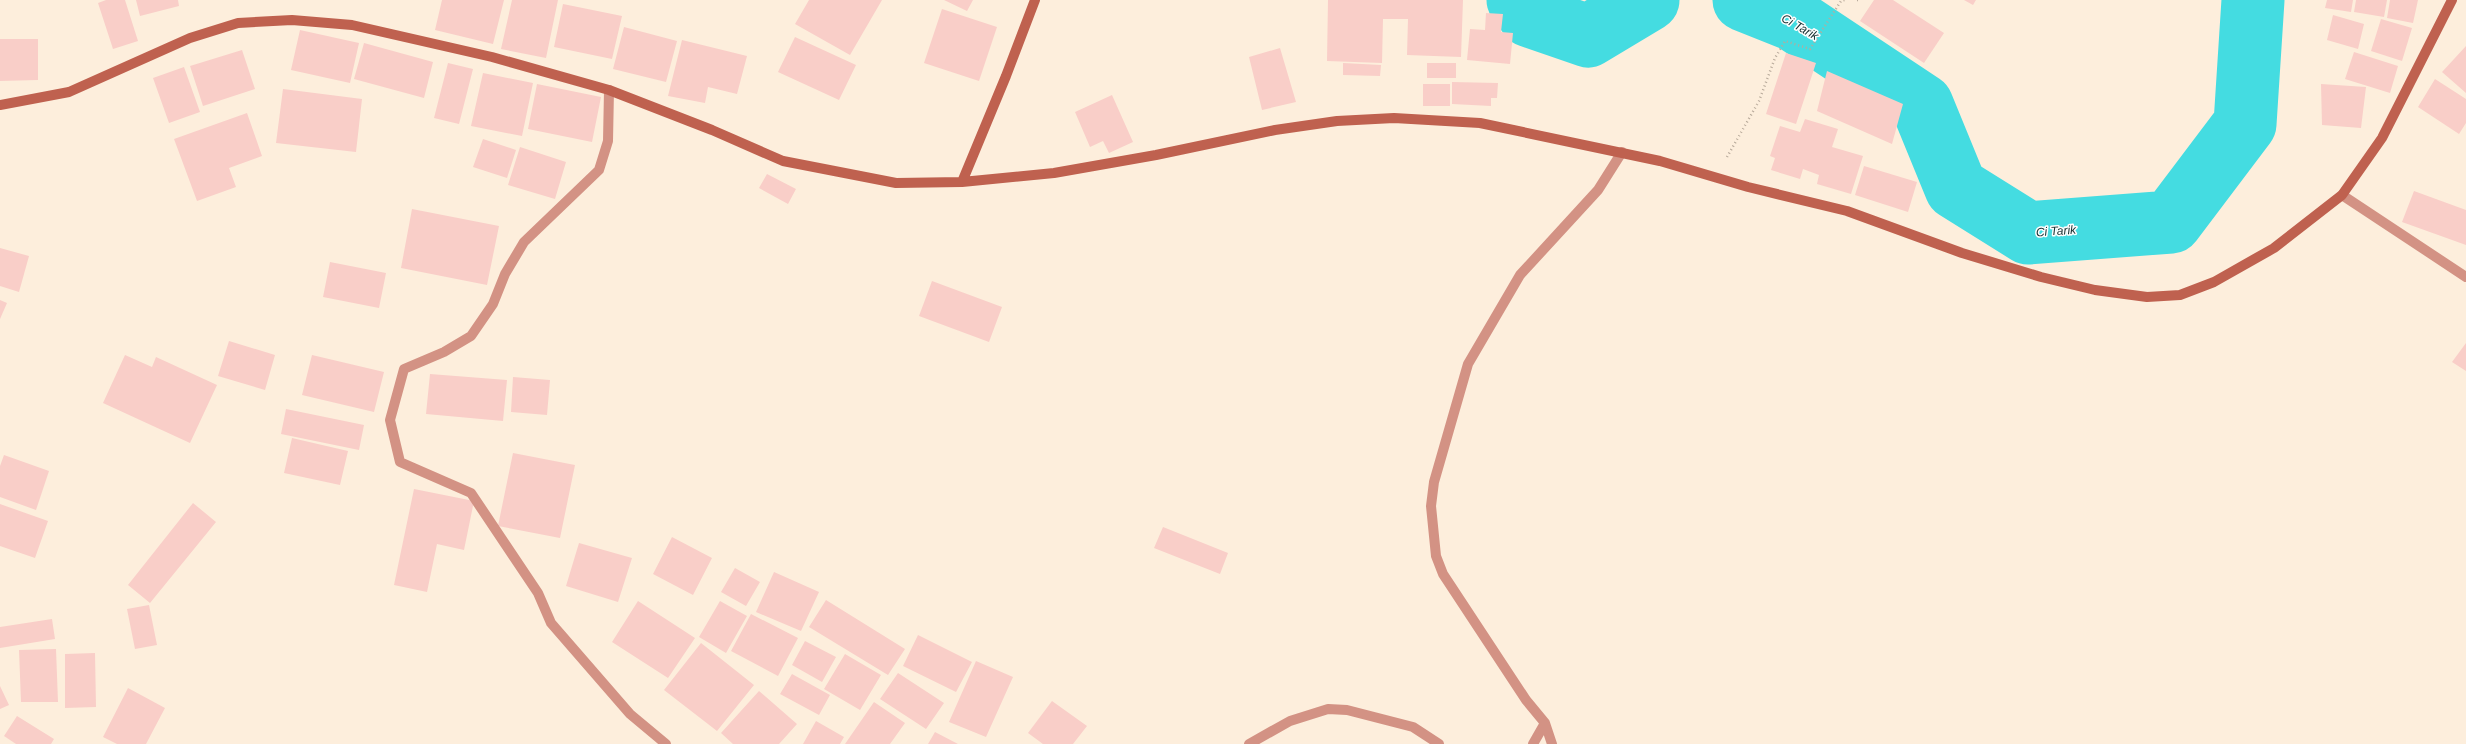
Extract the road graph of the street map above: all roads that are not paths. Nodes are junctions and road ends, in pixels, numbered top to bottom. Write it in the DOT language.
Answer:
graph roads {
  1 [pos="1035,0"];
  2 [pos="2452,0"];
  3 [pos="609,90"];
  4 [pos="0,105"];
  5 [pos="1622,152"];
  6 [pos="962,182"];
  7 [pos="2342,195"];
  8 [pos="2466,277"];
  9 [pos="1545,723"];
  10 [pos="666,744"];
  11 [pos="1249,744"];
  12 [pos="1439,744"];
  13 [pos="1533,744"];
  14 [pos="1552,744"];
  1 -- 6 [label="street"];
  2 -- 7 [label="street"];
  3 -- 4 [label="street"];
  3 -- 6 [label="street"];
  3 -- 10 [label="street"];
  5 -- 6 [label="street"];
  5 -- 7 [label="street"];
  5 -- 9 [label="street"];
  7 -- 8 [label="street"];
  9 -- 13 [label="street"];
  9 -- 14 [label="street"];
  11 -- 12 [label="street"];
}
